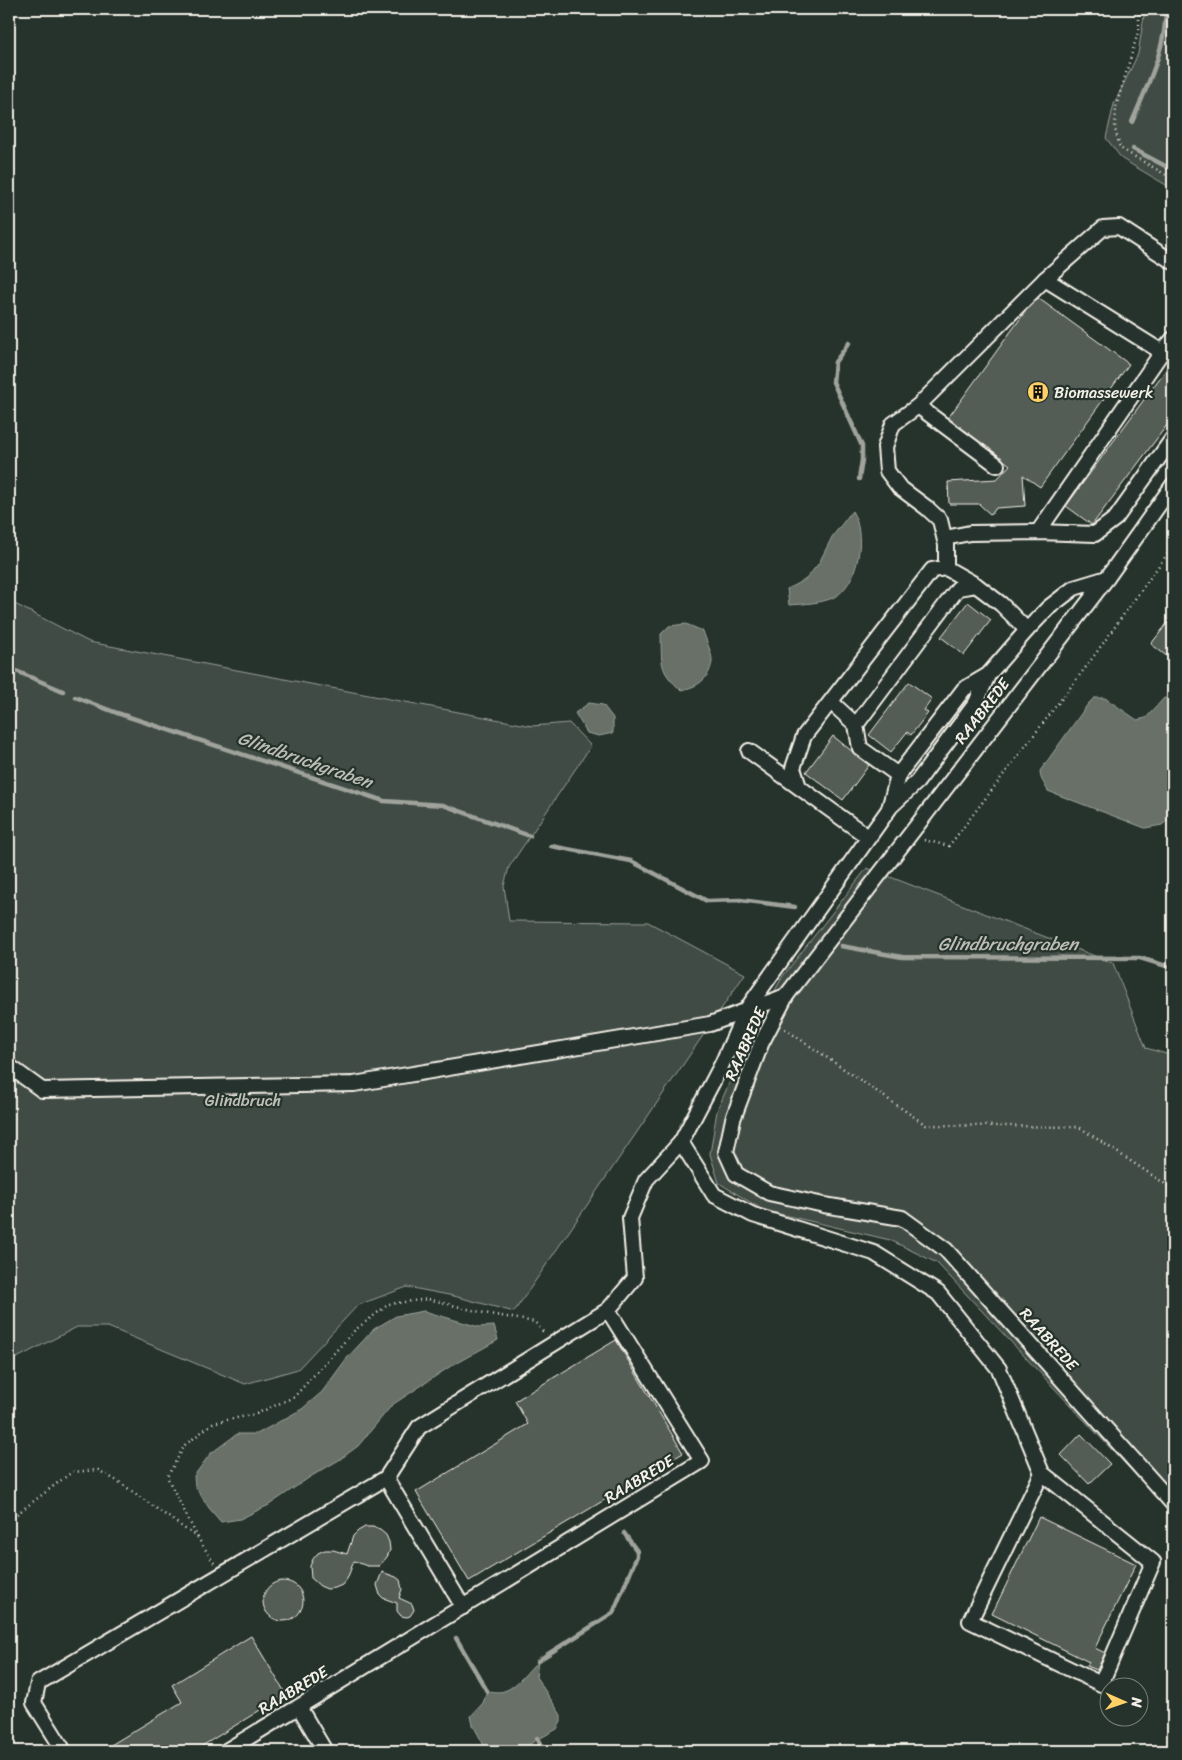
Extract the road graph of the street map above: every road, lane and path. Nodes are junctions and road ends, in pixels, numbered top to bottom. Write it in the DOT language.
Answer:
graph roads {
  1 [pos="1140,9"];
  2 [pos="1173,179"];
  3 [pos="1173,262"];
  4 [pos="1045,279"];
  5 [pos="1173,339"];
  6 [pos="1162,352"];
  7 [pos="918,406"];
  8 [pos="1173,438"];
  9 [pos="997,465"];
  10 [pos="1173,485"];
  11 [pos="1038,532"];
  12 [pos="945,538"];
  13 [pos="1173,546"];
  14 [pos="946,568"];
  15 [pos="1107,578"];
  16 [pos="976,585"];
  17 [pos="1027,630"];
  18 [pos="988,675"];
  19 [pos="831,702"];
  20 [pos="856,725"];
  21 [pos="749,751"];
  22 [pos="898,776"];
  23 [pos="799,787"];
  24 [pos="889,809"];
  25 [pos="908,837"];
  26 [pos="868,838"];
  27 [pos="786,996"];
  28 [pos="746,1010"];
  29 [pos="773,1021"];
  30 [pos="9,1066"];
  31 [pos="681,1142"];
  32 [pos="1173,1189"];
  33 [pos="608,1310"];
  34 [pos="553,1344"];
  35 [pos="1042,1473"];
  36 [pos="386,1478"];
  37 [pos="1173,1504"];
  38 [pos="9,1520"];
  39 [pos="198,1538"];
  40 [pos="221,1575"];
  41 [pos="463,1607"];
  42 [pos="299,1707"];
  43 [pos="64,1751"];
  44 [pos="226,1751"];
  45 [pos="325,1751"];
  1 -- 2 [label="path"];
  3 -- 4 [label="street"];
  4 -- 6 [label="street"];
  4 -- 7 [label="street"];
  5 -- 6 [label="street"];
  6 -- 11 [label="street"];
  7 -- 9 [label="street"];
  7 -- 12 [label="street"];
  8 -- 11 [label="street"];
  10 -- 15 [label="street, RAABREDE"];
  11 -- 12 [label="street"];
  12 -- 14 [label="street"];
  13 -- 25 [label="path"];
  14 -- 16 [label="street"];
  14 -- 19 [label="street"];
  15 -- 17 [label="street"];
  15 -- 25 [label="street, RAABREDE"];
  16 -- 17 [label="street"];
  16 -- 20 [label="street"];
  17 -- 18 [label="street"];
  18 -- 22 [label="street"];
  18 -- 24 [label="street"];
  19 -- 20 [label="street"];
  19 -- 23 [label="street"];
  20 -- 22 [label="street"];
  21 -- 23 [label="street"];
  22 -- 24 [label="street"];
  23 -- 26 [label="street"];
  24 -- 26 [label="street, RAABREDE"];
  25 -- 27 [label="street, RAABREDE"];
  26 -- 28 [label="street, RAABREDE"];
  27 -- 28 [label="street"];
  27 -- 29 [label="street, RAABREDE"];
  28 -- 30 [label="street"];
  28 -- 31 [label="street, RAABREDE"];
  29 -- 32 [label="path"];
  29 -- 37 [label="street, RAABREDE"];
  31 -- 33 [label="street, RAABREDE"];
  31 -- 35 [label="street"];
  33 -- 34 [label="street"];
  33 -- 41 [label="street, RAABREDE"];
  34 -- 36 [label="street"];
  34 -- 39 [label="path"];
  35 -- 35 [label="street"];
  36 -- 40 [label="street"];
  36 -- 41 [label="street"];
  38 -- 39 [label="path"];
  39 -- 40 [label="path"];
  40 -- 43 [label="street"];
  41 -- 42 [label="street, RAABREDE"];
  42 -- 44 [label="street, RAABREDE"];
  42 -- 45 [label="street"];
}
